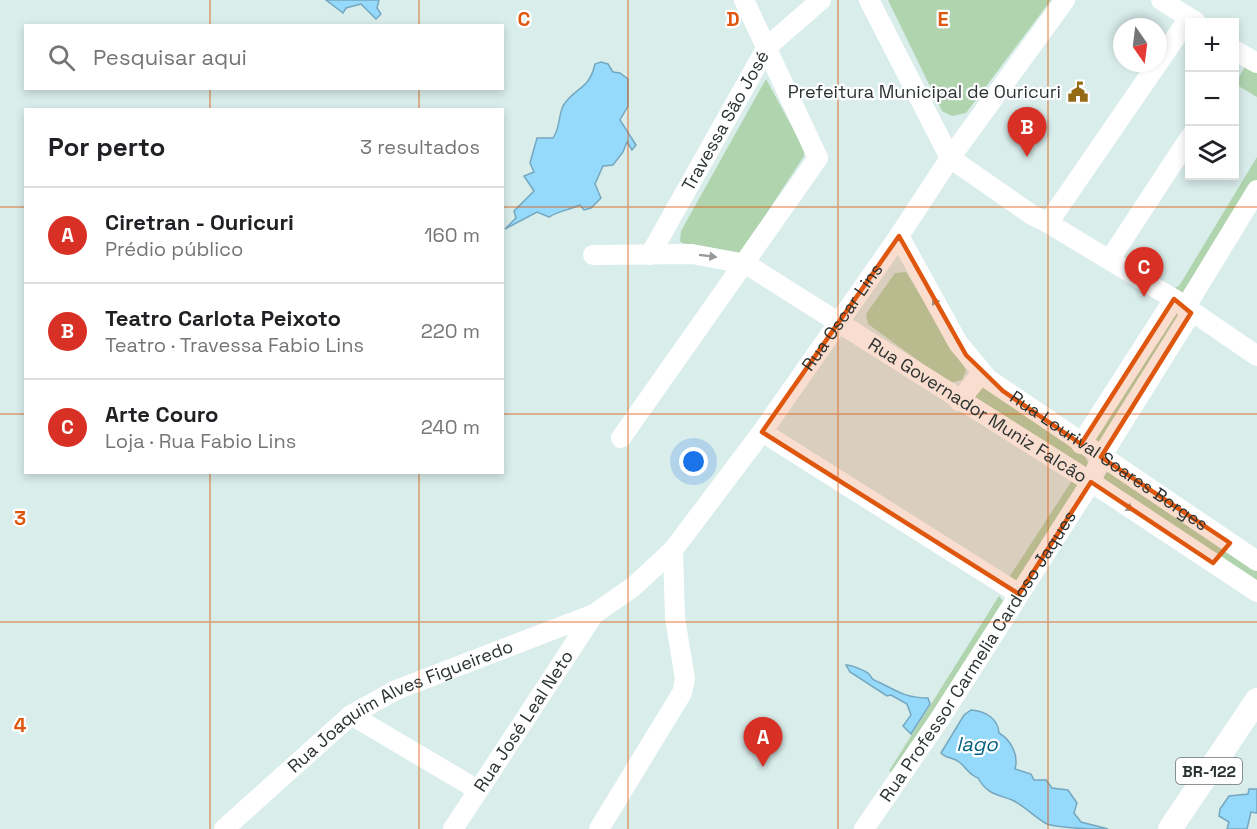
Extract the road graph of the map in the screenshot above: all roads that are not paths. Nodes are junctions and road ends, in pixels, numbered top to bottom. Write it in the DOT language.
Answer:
graph roads {
  1 [pos="744,0"];
  2 [pos="821,0"];
  3 [pos="869,0"];
  4 [pos="1065,0"];
  5 [pos="1161,0"];
  6 [pos="1189,13"];
  7 [pos="767,46"];
  8 [pos="1167,48"];
  9 [pos="1152,72"];
  10 [pos="1185,145"];
  11 [pos="950,158"];
  12 [pos="1257,190"];
  13 [pos="1048,223"];
  14 [pos="899,236"];
  15 [pos="593,255"];
  16 [pos="650,255"];
  17 [pos="1110,259"];
  18 [pos="746,264"];
  19 [pos="1184,306"];
  20 [pos="837,322"];
  21 [pos="1257,356"];
  22 [pos="982,373"];
  23 [pos="959,400"];
  24 [pos="762,432"];
  25 [pos="621,438"];
  26 [pos="1080,444"];
  27 [pos="1101,457"];
  28 [pos="1091,482"];
  29 [pos="1230,543"];
  30 [pos="673,550"];
  31 [pos="1257,561"];
  32 [pos="1213,564"];
  33 [pos="1257,592"];
  34 [pos="1019,594"];
  35 [pos="594,614"];
  36 [pos="1254,706"];
  37 [pos="351,715"];
  38 [pos="477,790"];
  39 [pos="224,829"];
  40 [pos="453,829"];
  41 [pos="599,829"];
  42 [pos="864,829"];
  43 [pos="1170,829"];
  1 -- 7 [label="street"];
  2 -- 7 [label="street, Travessa São José"];
  3 -- 11 [label="street"];
  4 -- 11 [label="street, Rua Oscar Lins"];
  5 -- 6 [label="street"];
  6 -- 8 [label="street"];
  7 -- 16 [label="street, Travessa São José"];
  7 -- 18 [label="street"];
  9 -- 13 [label="street"];
  10 -- 17 [label="street"];
  11 -- 13 [label="street"];
  11 -- 14 [label="street, Rua Oscar Lins"];
  12 -- 19 [label="street"];
  13 -- 17 [label="street"];
  14 -- 20 [label="street, Rua Oscar Lins"];
  22 -- 14 [label="street, Rua Lourival Soares Borges, one-way"];
  15 -- 16 [label="street, Rua Governador Muniz Falcão"];
  16 -- 18 [label="street, Rua Governador Muniz Falcão, one-way"];
  17 -- 19 [label="street"];
  18 -- 20 [label="street, Rua Governador Muniz Falcão"];
  18 -- 25 [label="street"];
  19 -- 21 [label="street"];
  19 -- 26 [label="street"];
  19 -- 27 [label="street, Rua Professor Carmelia Cardoso Jaques"];
  20 -- 23 [label="street, Rua Governador Muniz Falcão"];
  20 -- 24 [label="street, Rua Oscar Lins"];
  22 -- 23 [label="street"];
  22 -- 26 [label="street, Rua Lourival Soares Borges"];
  23 -- 28 [label="street, Rua Governador Muniz Falcão"];
  24 -- 30 [label="street, Rua Oscar Lins"];
  24 -- 34 [label="street"];
  26 -- 27 [label="street, Rua Lourival Soares Borges"];
  27 -- 28 [label="street, Rua Professor Carmelia Cardoso Jaques"];
  27 -- 29 [label="street, Rua Lourival Soares Borges"];
  28 -- 32 [label="street, Rua Governador Muniz Falcão, one-way"];
  28 -- 34 [label="street, Rua Professor Carmelia Cardoso Jaques"];
  29 -- 31 [label="street, Rua Lourival Soares Borges"];
  29 -- 32 [label="street"];
  30 -- 35 [label="street, Rua Oscar Lins"];
  30 -- 41 [label="street"];
  32 -- 33 [label="street, Rua Governador Muniz Falcão"];
  34 -- 42 [label="street, Rua Professor Carmelia Cardoso Jaques"];
  35 -- 37 [label="street, Rua Joaquim Alves Figueiredo"];
  35 -- 38 [label="street, Rua José Leal Neto"];
  36 -- 43 [label="main road, BR-122"];
  37 -- 38 [label="street"];
  37 -- 39 [label="street, Rua Joaquim Alves Figueiredo"];
  38 -- 40 [label="street, Rua José Leal Neto"];
}
